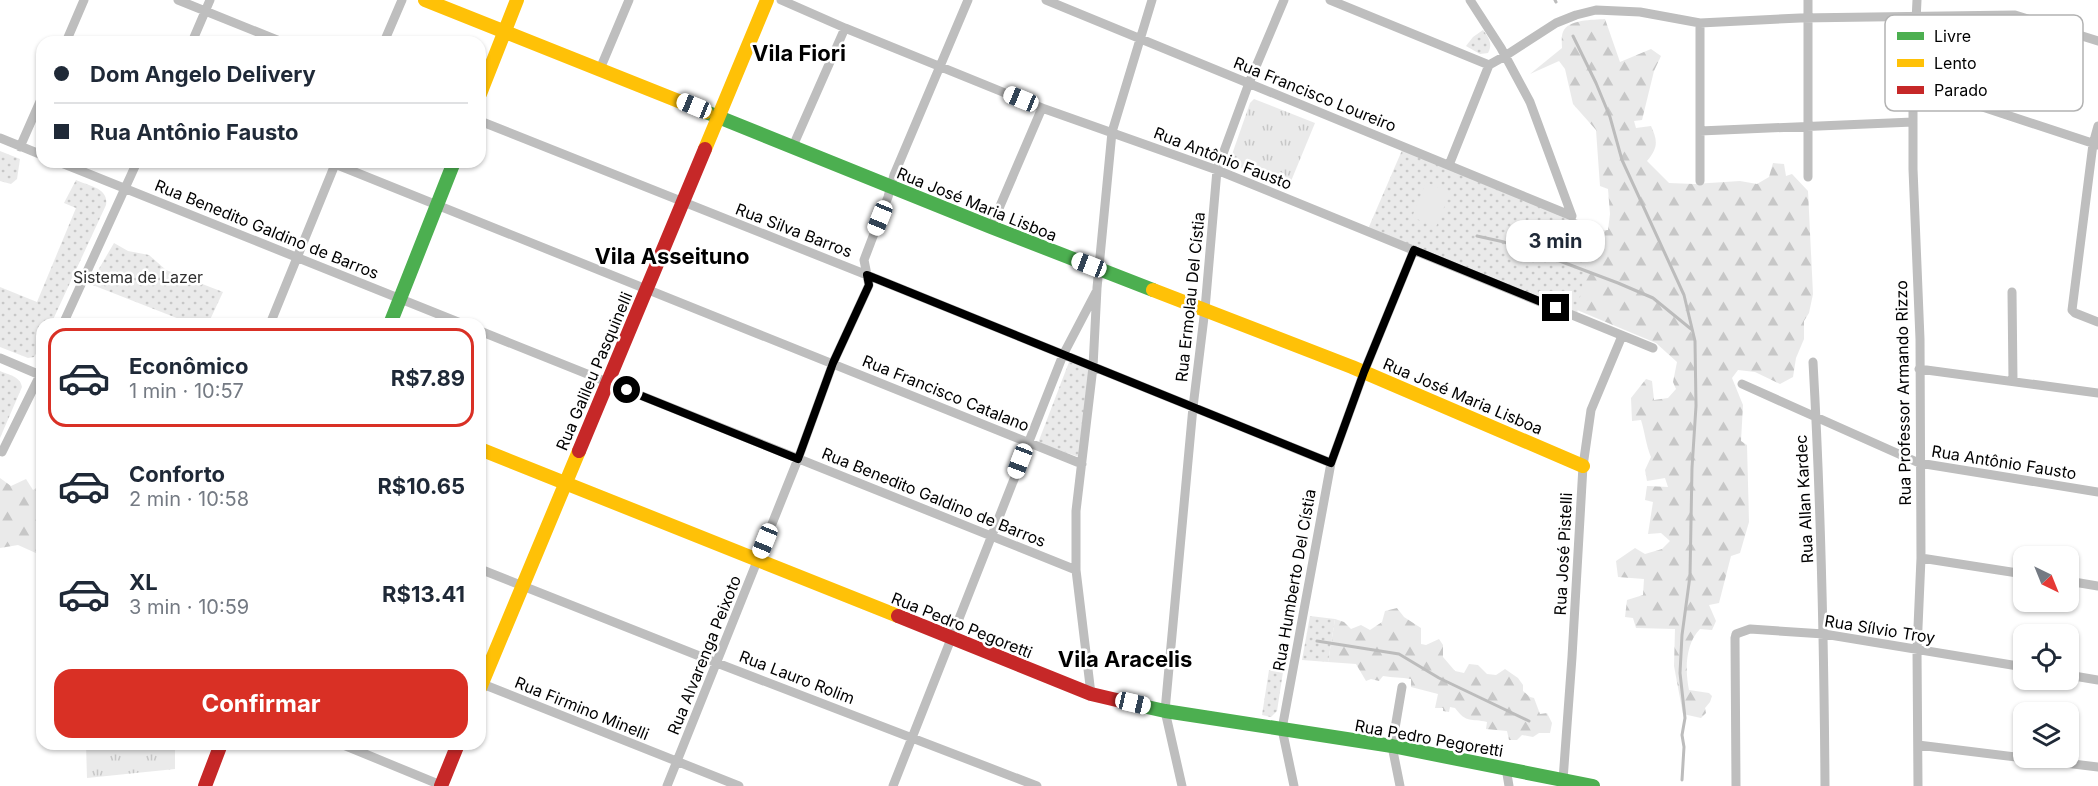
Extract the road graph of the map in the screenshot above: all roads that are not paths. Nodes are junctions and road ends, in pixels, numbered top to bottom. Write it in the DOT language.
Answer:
graph roads {
  1 [pos="84,0"];
  2 [pos="178,0"];
  3 [pos="210,0"];
  4 [pos="402,0"];
  5 [pos="425,0"];
  6 [pos="517,0"];
  7 [pos="629,0"];
  8 [pos="767,0"];
  9 [pos="781,0"];
  10 [pos="968,0"];
  11 [pos="1046,0"];
  12 [pos="1152,0"];
  13 [pos="1284,0"];
  14 [pos="1330,0"];
  15 [pos="1470,0"];
  16 [pos="1808,0"];
  17 [pos="1917,0"];
  18 [pos="206,11"];
  19 [pos="1916,15"];
  20 [pos="1885,18"];
  21 [pos="1809,19"];
  22 [pos="1700,23"];
  23 [pos="845,28"];
  24 [pos="505,31"];
  25 [pos="69,36"];
  26 [pos="195,36"];
  27 [pos="267,36"];
  28 [pos="387,36"];
  29 [pos="2083,36"];
  30 [pos="1139,38"];
  31 [pos="2098,41"];
  32 [pos="1506,56"];
  33 [pos="1489,65"];
  34 [pos="940,67"];
  35 [pos="600,69"];
  36 [pos="486,79"];
  37 [pos="1249,83"];
  38 [pos="1042,108"];
  39 [pos="36,111"];
  40 [pos="1913,111"];
  41 [pos="1995,111"];
  42 [pos="718,116"];
  43 [pos="1913,122"];
  44 [pos="486,124"];
  45 [pos="1809,126"];
  46 [pos="2098,126"];
  47 [pos="1700,131"];
  48 [pos="1112,132"];
  49 [pos="0,138"];
  50 [pos="2096,144"];
  51 [pos="793,146"];
  52 [pos="20,147"];
  53 [pos="36,153"];
  54 [pos="1449,165"];
  55 [pos="74,168"];
  56 [pos="134,168"];
  57 [pos="332,168"];
  58 [pos="347,168"];
  59 [pos="452,168"];
  60 [pos="1217,170"];
  61 [pos="1808,177"];
  62 [pos="1700,181"];
  63 [pos="890,187"];
  64 [pos="125,188"];
  65 [pos="681,202"];
  66 [pos="437,204"];
  67 [pos="991,227"];
  68 [pos="1414,250"];
  69 [pos="297,258"];
  70 [pos="1099,269"];
  71 [pos="867,275"];
  72 [pos="1097,288"];
  73 [pos="646,290"];
  74 [pos="2012,292"];
  75 [pos="400,299"];
  76 [pos="1205,309"];
  77 [pos="66,318"];
  78 [pos="272,318"];
  79 [pos="392,318"];
  80 [pos="448,318"];
  81 [pos="2098,322"];
  82 [pos="486,333"];
  83 [pos="1622,336"];
  84 [pos="1653,348"];
  85 [pos="1063,355"];
  86 [pos="0,358"];
  87 [pos="1813,362"];
  88 [pos="833,363"];
  89 [pos="1093,367"];
  90 [pos="1920,369"];
  91 [pos="36,371"];
  92 [pos="1364,372"];
  93 [pos="2013,381"];
  94 [pos="608,382"];
  95 [pos="36,383"];
  96 [pos="1742,384"];
  97 [pos="2098,393"];
  98 [pos="1193,407"];
  99 [pos="1815,416"];
  100 [pos="1028,442"];
  101 [pos="486,451"];
  102 [pos="2,452"];
  103 [pos="798,459"];
  104 [pos="1331,463"];
  105 [pos="1919,463"];
  106 [pos="1082,464"];
  107 [pos="1583,466"];
  108 [pos="564,483"];
  109 [pos="2098,492"];
  110 [pos="991,536"];
  111 [pos="1921,558"];
  112 [pos="757,561"];
  113 [pos="1076,570"];
  114 [pos="486,571"];
  115 [pos="2013,572"];
  116 [pos="2079,583"];
  117 [pos="522,586"];
  118 [pos="2098,586"];
  119 [pos="1824,634"];
  120 [pos="951,638"];
  121 [pos="1917,650"];
  122 [pos="717,663"];
  123 [pos="2013,665"];
  124 [pos="486,673"];
  125 [pos="2079,677"];
  126 [pos="2098,680"];
  127 [pos="486,687"];
  128 [pos="1402,687"];
  129 [pos="1090,694"];
  130 [pos="1165,711"];
  131 [pos="1282,729"];
  132 [pos="911,738"];
  133 [pos="1392,746"];
  134 [pos="1918,746"];
  135 [pos="219,750"];
  136 [pos="355,750"];
  137 [pos="456,750"];
  138 [pos="677,762"];
  139 [pos="2098,767"];
  140 [pos="1506,768"];
  141 [pos="1563,780"];
  142 [pos="205,786"];
  143 [pos="442,786"];
  144 [pos="667,786"];
  145 [pos="739,786"];
  146 [pos="893,786"];
  147 [pos="1036,786"];
  148 [pos="1182,786"];
  149 [pos="1294,786"];
  150 [pos="1400,786"];
  151 [pos="1509,786"];
  152 [pos="1593,786"];
  153 [pos="1736,786"];
  154 [pos="1825,786"];
  155 [pos="1918,786"];
  1 -- 25 [label="street"];
  2 -- 18 [label="street"];
  3 -- 18 [label="street"];
  4 -- 28 [label="street"];
  5 -- 24 [label="street, Rua José Maria Lisboa"];
  6 -- 24 [label="street"];
  7 -- 35 [label="street"];
  8 -- 42 [label="street, Rua Galileu Pasquinelli"];
  9 -- 23 [label="street, Rua Antônio Fausto"];
  10 -- 34 [label="street, Rua Alvarenga Peixoto"];
  11 -- 30 [label="street, Rua Francisco Loureiro"];
  12 -- 30 [label="street"];
  13 -- 37 [label="street, Rua Ermolau Del Cístia"];
  14 -- 33 [label="street"];
  15 -- 32 [label="street"];
  16 -- 21 [label="street"];
  17 -- 19 [label="street, Rua Professor Armando Rizzo"];
  18 -- 26 [label="street"];
  18 -- 27 [label="street"];
  20 -- 21 [label="street"];
  21 -- 22 [label="street"];
  21 -- 45 [label="street"];
  22 -- 32 [label="street"];
  22 -- 47 [label="street"];
  23 -- 34 [label="street, Rua Antônio Fausto"];
  23 -- 51 [label="street"];
  24 -- 35 [label="street, Rua José Maria Lisboa"];
  24 -- 36 [label="street"];
  29 -- 31 [label="street"];
  30 -- 37 [label="street, Rua Francisco Loureiro"];
  30 -- 48 [label="street"];
  32 -- 33 [label="street"];
  32 -- 54 [label="street, Rua Francisco Loureiro"];
  33 -- 54 [label="street"];
  34 -- 38 [label="street, Rua Antônio Fausto"];
  34 -- 63 [label="street, Rua Alvarenga Peixoto"];
  35 -- 42 [label="street, Rua José Maria Lisboa"];
  37 -- 54 [label="street, Rua Francisco Loureiro"];
  37 -- 60 [label="street, Rua Ermolau Del Cístia"];
  38 -- 48 [label="street, Rua Antônio Fausto"];
  38 -- 67 [label="street"];
  39 -- 52 [label="street"];
  40 -- 43 [label="street, Rua Professor Armando Rizzo"];
  41 -- 50 [label="street"];
  42 -- 51 [label="street, Rua José Maria Lisboa"];
  42 -- 65 [label="street, Rua Galileu Pasquinelli"];
  43 -- 45 [label="street"];
  43 -- 90 [label="street, Rua Professor Armando Rizzo"];
  44 -- 65 [label="street, Rua Silva Barros"];
  45 -- 47 [label="street"];
  45 -- 61 [label="street"];
  46 -- 50 [label="street"];
  47 -- 62 [label="street"];
  48 -- 60 [label="street, Rua Antônio Fausto"];
  48 -- 70 [label="street"];
  49 -- 52 [label="street"];
  50 -- 81 [label="street"];
  51 -- 63 [label="street, Rua José Maria Lisboa"];
  52 -- 53 [label="street"];
  55 -- 64 [label="street, Rua Benedito Galdino de Barros"];
  56 -- 64 [label="street"];
  57 -- 69 [label="street"];
  58 -- 66 [label="street, Rua Francisco Catalano"];
  59 -- 66 [label="street"];
  60 -- 68 [label="street, Rua Antônio Fausto"];
  60 -- 76 [label="street, Rua Ermolau Del Cístia"];
  63 -- 67 [label="street, Rua José Maria Lisboa"];
  63 -- 71 [label="street, Rua Alvarenga Peixoto"];
  64 -- 69 [label="street, Rua Benedito Galdino de Barros"];
  64 -- 77 [label="street"];
  65 -- 71 [label="street, Rua Silva Barros"];
  65 -- 73 [label="street, Rua Galileu Pasquinelli"];
  66 -- 73 [label="street, Rua Francisco Catalano"];
  66 -- 75 [label="street"];
  67 -- 70 [label="street, Rua José Maria Lisboa"];
  68 -- 83 [label="street, Rua Antônio Fausto"];
  68 -- 92 [label="street, Rua Humberto Del Cístia"];
  69 -- 75 [label="street, Rua Benedito Galdino de Barros"];
  69 -- 78 [label="street"];
  70 -- 72 [label="street"];
  70 -- 76 [label="street, Rua José Maria Lisboa"];
  71 -- 85 [label="street, Rua Silva Barros"];
  71 -- 88 [label="street, Rua Alvarenga Peixoto"];
  72 -- 85 [label="street"];
  72 -- 89 [label="street"];
  73 -- 88 [label="street, Rua Francisco Catalano"];
  73 -- 94 [label="street, Rua Galileu Pasquinelli"];
  74 -- 93 [label="street"];
  75 -- 79 [label="street"];
  75 -- 80 [label="street, Rua Benedito Galdino de Barros"];
  76 -- 92 [label="street, Rua José Maria Lisboa"];
  76 -- 98 [label="street, Rua Ermolau Del Cístia"];
  82 -- 94 [label="street, Rua Benedito Galdino de Barros"];
  83 -- 84 [label="street, Rua Antônio Fausto"];
  83 -- 107 [label="street, Rua José Pistelli"];
  85 -- 89 [label="street, Rua Silva Barros"];
  85 -- 100 [label="street"];
  86 -- 91 [label="street"];
  87 -- 99 [label="street, Rua Allan Kardec"];
  88 -- 100 [label="street, Rua Francisco Catalano"];
  88 -- 103 [label="street, Rua Alvarenga Peixoto"];
  89 -- 98 [label="street, Rua Silva Barros"];
  89 -- 106 [label="street"];
  90 -- 93 [label="street"];
  90 -- 105 [label="street, Rua Professor Armando Rizzo"];
  92 -- 104 [label="street, Rua Humberto Del Cístia"];
  92 -- 107 [label="street, Rua José Maria Lisboa"];
  93 -- 97 [label="street"];
  94 -- 103 [label="street, Rua Benedito Galdino de Barros"];
  94 -- 108 [label="street, Rua Galileu Pasquinelli"];
  95 -- 102 [label="street"];
  96 -- 99 [label="street, Rua Antônio Fausto"];
  98 -- 104 [label="street, Rua Silva Barros"];
  98 -- 130 [label="street, Rua Ermolau Del Cístia"];
  99 -- 105 [label="street, Rua Antônio Fausto"];
  99 -- 119 [label="street, Rua Allan Kardec"];
  100 -- 106 [label="street, Rua Francisco Catalano"];
  100 -- 110 [label="street"];
  101 -- 108 [label="street, Rua Pedro Pegoretti"];
  103 -- 110 [label="street, Rua Benedito Galdino de Barros"];
  103 -- 112 [label="street, Rua Alvarenga Peixoto"];
  104 -- 131 [label="street, Rua Humberto Del Cístia"];
  105 -- 109 [label="street, Rua Antônio Fausto"];
  105 -- 111 [label="street, Rua Professor Armando Rizzo"];
  106 -- 113 [label="street"];
  107 -- 141 [label="street, Rua José Pistelli"];
  108 -- 112 [label="street, Rua Pedro Pegoretti"];
  108 -- 117 [label="street, Rua Galileu Pasquinelli"];
  110 -- 113 [label="street, Rua Benedito Galdino de Barros"];
  110 -- 120 [label="street"];
  111 -- 115 [label="street"];
  111 -- 121 [label="street, Rua Professor Armando Rizzo"];
  112 -- 120 [label="street, Rua Pedro Pegoretti"];
  112 -- 122 [label="street, Rua Alvarenga Peixoto"];
  113 -- 129 [label="street"];
  114 -- 117 [label="street, Rua Lauro Rolim"];
  116 -- 118 [label="street"];
  117 -- 122 [label="street, Rua Lauro Rolim"];
  117 -- 124 [label="street, Rua Galileu Pasquinelli"];
  119 -- 121 [label="street, Rua Sílvio Troy"];
  119 -- 153 [label="street, Rua Sílvio Troy"];
  119 -- 154 [label="street, Rua Allan Kardec"];
  120 -- 129 [label="street, Rua Pedro Pegoretti"];
  120 -- 132 [label="street"];
  121 -- 123 [label="street, Rua Sílvio Troy"];
  121 -- 134 [label="street, Rua Professor Armando Rizzo"];
  122 -- 132 [label="street, Rua Lauro Rolim"];
  122 -- 138 [label="street, Rua Alvarenga Peixoto"];
  125 -- 126 [label="street"];
  127 -- 138 [label="street, Rua Firmino Minelli"];
  128 -- 133 [label="street"];
  129 -- 130 [label="street, Rua Pedro Pegoretti"];
  130 -- 131 [label="street, Rua Pedro Pegoretti"];
  130 -- 148 [label="street, Rua Ermolau Del Cístia"];
  131 -- 133 [label="street, Rua Pedro Pegoretti"];
  131 -- 149 [label="street, Rua Humberto Del Cístia"];
  132 -- 146 [label="street"];
  132 -- 147 [label="street, Rua Lauro Rolim"];
  133 -- 140 [label="street, Rua Pedro Pegoretti"];
  133 -- 150 [label="street"];
  134 -- 139 [label="street"];
  134 -- 155 [label="street, Rua Professor Armando Rizzo"];
  135 -- 142 [label="street"];
  136 -- 143 [label="street"];
  137 -- 143 [label="street"];
  138 -- 144 [label="street, Rua Alvarenga Peixoto"];
  138 -- 145 [label="street, Rua Firmino Minelli"];
  140 -- 141 [label="street, Rua Pedro Pegoretti"];
  140 -- 151 [label="street"];
  141 -- 152 [label="street, Rua Pedro Pegoretti"];
}
